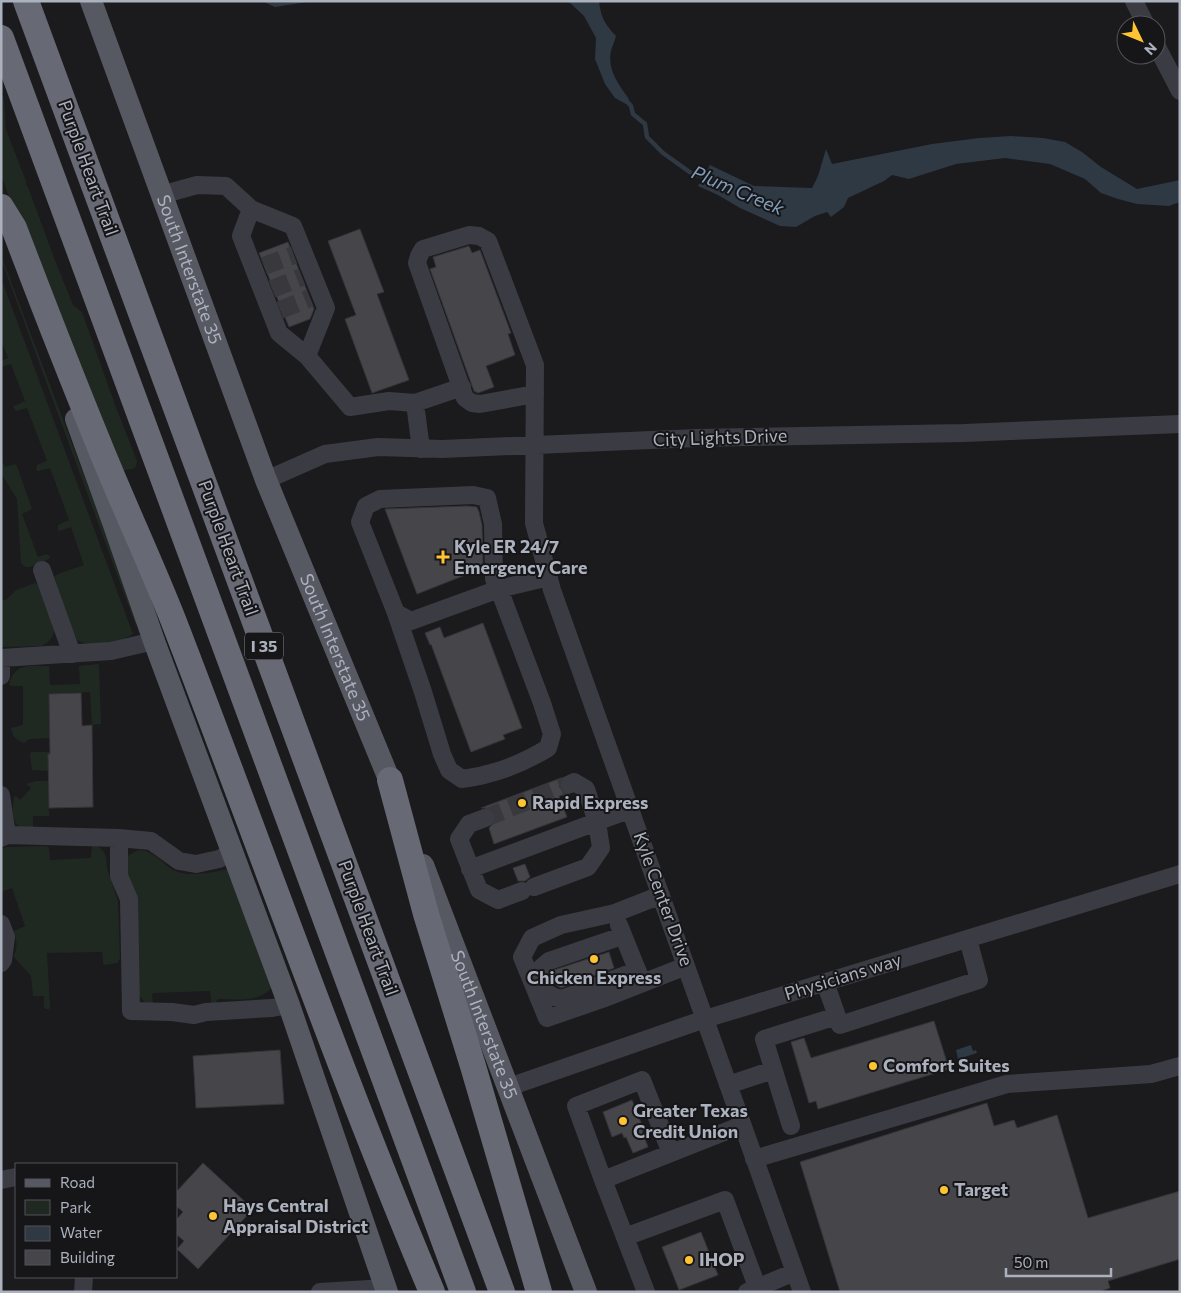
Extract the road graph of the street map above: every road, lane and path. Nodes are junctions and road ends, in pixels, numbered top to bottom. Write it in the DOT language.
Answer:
graph roads {
  1 [pos="26,1"];
  2 [pos="91,1"];
  3 [pos="1134,1"];
  4 [pos="1141,15"];
  5 [pos="1,38"];
  6 [pos="1166,64"];
  7 [pos="1180,92"];
  8 [pos="162,194"];
  9 [pos="1,207"];
  10 [pos="251,209"];
  11 [pos="1,218"];
  12 [pos="307,356"];
  13 [pos="462,387"];
  14 [pos="535,394"];
  15 [pos="415,403"];
  16 [pos="1180,424"];
  17 [pos="535,444"];
  18 [pos="421,448"];
  19 [pos="266,480"];
  20 [pos="42,570"];
  21 [pos="548,578"];
  22 [pos="499,589"];
  23 [pos="396,613"];
  24 [pos="154,642"];
  25 [pos="72,654"];
  26 [pos="1,676"];
  27 [pos="390,780"];
  28 [pos="570,784"];
  29 [pos="1,796"];
  30 [pos="630,809"];
  31 [pos="485,818"];
  32 [pos="597,822"];
  33 [pos="4,837"];
  34 [pos="119,838"];
  35 [pos="233,852"];
  36 [pos="470,869"];
  37 [pos="1180,874"];
  38 [pos="661,895"];
  39 [pos="615,913"];
  40 [pos="3,932"];
  41 [pos="622,936"];
  42 [pos="968,939"];
  43 [pos="1,963"];
  44 [pos="686,966"];
  45 [pos="639,977"];
  46 [pos="825,982"];
  47 [pos="289,1005"];
  48 [pos="836,1016"];
  49 [pos="705,1019"];
  50 [pos="1180,1066"];
  51 [pos="773,1070"];
  52 [pos="728,1085"];
  53 [pos="509,1087"];
  54 [pos="742,1125"];
  55 [pos="791,1126"];
  56 [pos="671,1153"];
  57 [pos="754,1159"];
  58 [pos="15,1176"];
  59 [pos="1,1180"];
  60 [pos="603,1180"];
  61 [pos="625,1237"];
  62 [pos="795,1272"];
  63 [pos="84,1278"];
  64 [pos="386,1290"];
  65 [pos="754,1290"];
  66 [pos="83,1292"];
  67 [pos="320,1292"];
  68 [pos="432,1292"];
  69 [pos="463,1292"];
  70 [pos="502,1292"];
  71 [pos="539,1292"];
  72 [pos="586,1292"];
  73 [pos="646,1292"];
  74 [pos="802,1292"];
  1 -- 70 [label="highway, Purple Heart Trail / I 35"];
  2 -- 8 [label="main road, South Interstate 35"];
  3 -- 4 [label="street"];
  5 -- 69 [label="highway, Purple Heart Trail / I 35"];
  6 -- 7 [label="street"];
  8 -- 10 [label="street"];
  8 -- 19 [label="main road, South Interstate 35"];
  9 -- 68 [label="highway"];
  10 -- 12 [label="street"];
  10 -- 12 [label="street"];
  11 -- 24 [label="main road"];
  12 -- 15 [label="street"];
  13 -- 14 [label="street"];
  13 -- 14 [label="street, Kyle Center Drive"];
  13 -- 15 [label="street"];
  14 -- 17 [label="street, Kyle Center Drive"];
  15 -- 18 [label="street"];
  16 -- 17 [label="street, City Lights Drive"];
  17 -- 18 [label="street, City Lights Drive"];
  17 -- 21 [label="street, Kyle Center Drive"];
  18 -- 19 [label="street, City Lights Drive"];
  19 -- 27 [label="main road, South Interstate 35"];
  20 -- 25 [label="street"];
  21 -- 22 [label="street"];
  21 -- 30 [label="street, Kyle Center Drive"];
  22 -- 23 [label="street"];
  22 -- 23 [label="street"];
  22 -- 23 [label="street"];
  24 -- 25 [label="street"];
  24 -- 35 [label="main road"];
  25 -- 26 [label="street"];
  27 -- 53 [label="main road, South Interstate 35"];
  27 -- 71 [label="highway"];
  28 -- 32 [label="street"];
  29 -- 33 [label="street"];
  30 -- 32 [label="street"];
  30 -- 38 [label="street, Kyle Center Drive"];
  31 -- 36 [label="street"];
  32 -- 36 [label="street"];
  32 -- 36 [label="street"];
  33 -- 34 [label="street"];
  34 -- 35 [label="street"];
  34 -- 47 [label="street"];
  35 -- 47 [label="main road"];
  37 -- 42 [label="street, Physicians way"];
  38 -- 39 [label="street"];
  38 -- 44 [label="street, Kyle Center Drive"];
  39 -- 41 [label="street"];
  39 -- 45 [label="street"];
  40 -- 43 [label="street"];
  41 -- 45 [label="street"];
  41 -- 45 [label="street"];
  42 -- 46 [label="street, Physicians way"];
  42 -- 48 [label="street"];
  44 -- 45 [label="street"];
  44 -- 49 [label="street, Kyle Center Drive"];
  46 -- 48 [label="street"];
  46 -- 49 [label="street, Physicians way"];
  47 -- 64 [label="main road"];
  48 -- 51 [label="street"];
  49 -- 52 [label="street, Kyle Center Drive"];
  49 -- 53 [label="street, Physicians way"];
  50 -- 57 [label="street"];
  51 -- 52 [label="street"];
  51 -- 55 [label="street"];
  52 -- 54 [label="street, Kyle Center Drive"];
  53 -- 72 [label="main road, South Interstate 35"];
  54 -- 56 [label="street"];
  54 -- 57 [label="street, Kyle Center Drive"];
  56 -- 60 [label="street"];
  56 -- 60 [label="street"];
  57 -- 62 [label="street, Kyle Center Drive"];
  58 -- 59 [label="street"];
  60 -- 61 [label="street"];
  61 -- 65 [label="street"];
  61 -- 73 [label="street"];
  62 -- 65 [label="street"];
  62 -- 74 [label="street, Kyle Center Drive"];
  63 -- 66 [label="street"];
  64 -- 67 [label="street"];
}
